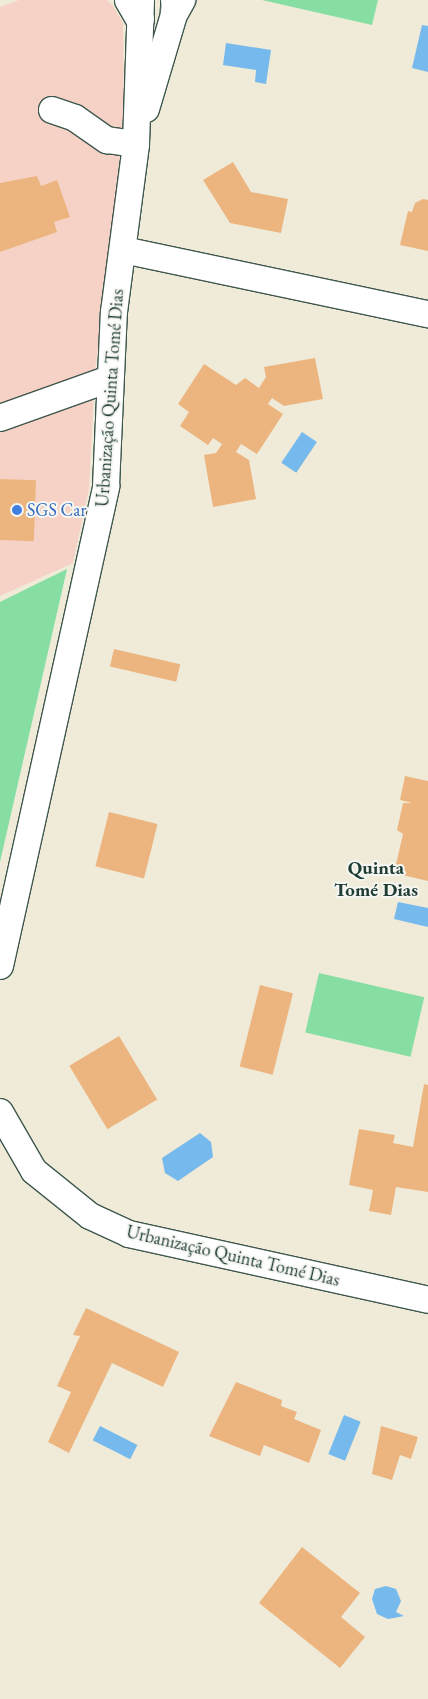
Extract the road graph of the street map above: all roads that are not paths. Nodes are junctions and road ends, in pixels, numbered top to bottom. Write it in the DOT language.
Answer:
graph roads {
  1 [pos="177,4"];
  2 [pos="136,6"];
  3 [pos="52,110"];
  4 [pos="136,144"];
  5 [pos="123,250"];
  6 [pos="428,314"];
  7 [pos="109,379"];
  8 [pos="0,418"];
  9 [pos="0,966"];
  10 [pos="0,1112"];
  11 [pos="428,1300"];
  1 -- 4 [label="street"];
  2 -- 4 [label="street"];
  3 -- 4 [label="street"];
  4 -- 5 [label="street, Urbanização Quinta Tomé Dias"];
  5 -- 6 [label="street"];
  5 -- 7 [label="street, Urbanização Quinta Tomé Dias"];
  7 -- 8 [label="street"];
  7 -- 9 [label="street, Urbanização Quinta Tomé Dias"];
  10 -- 11 [label="street, Urbanização Quinta Tomé Dias"];
}
